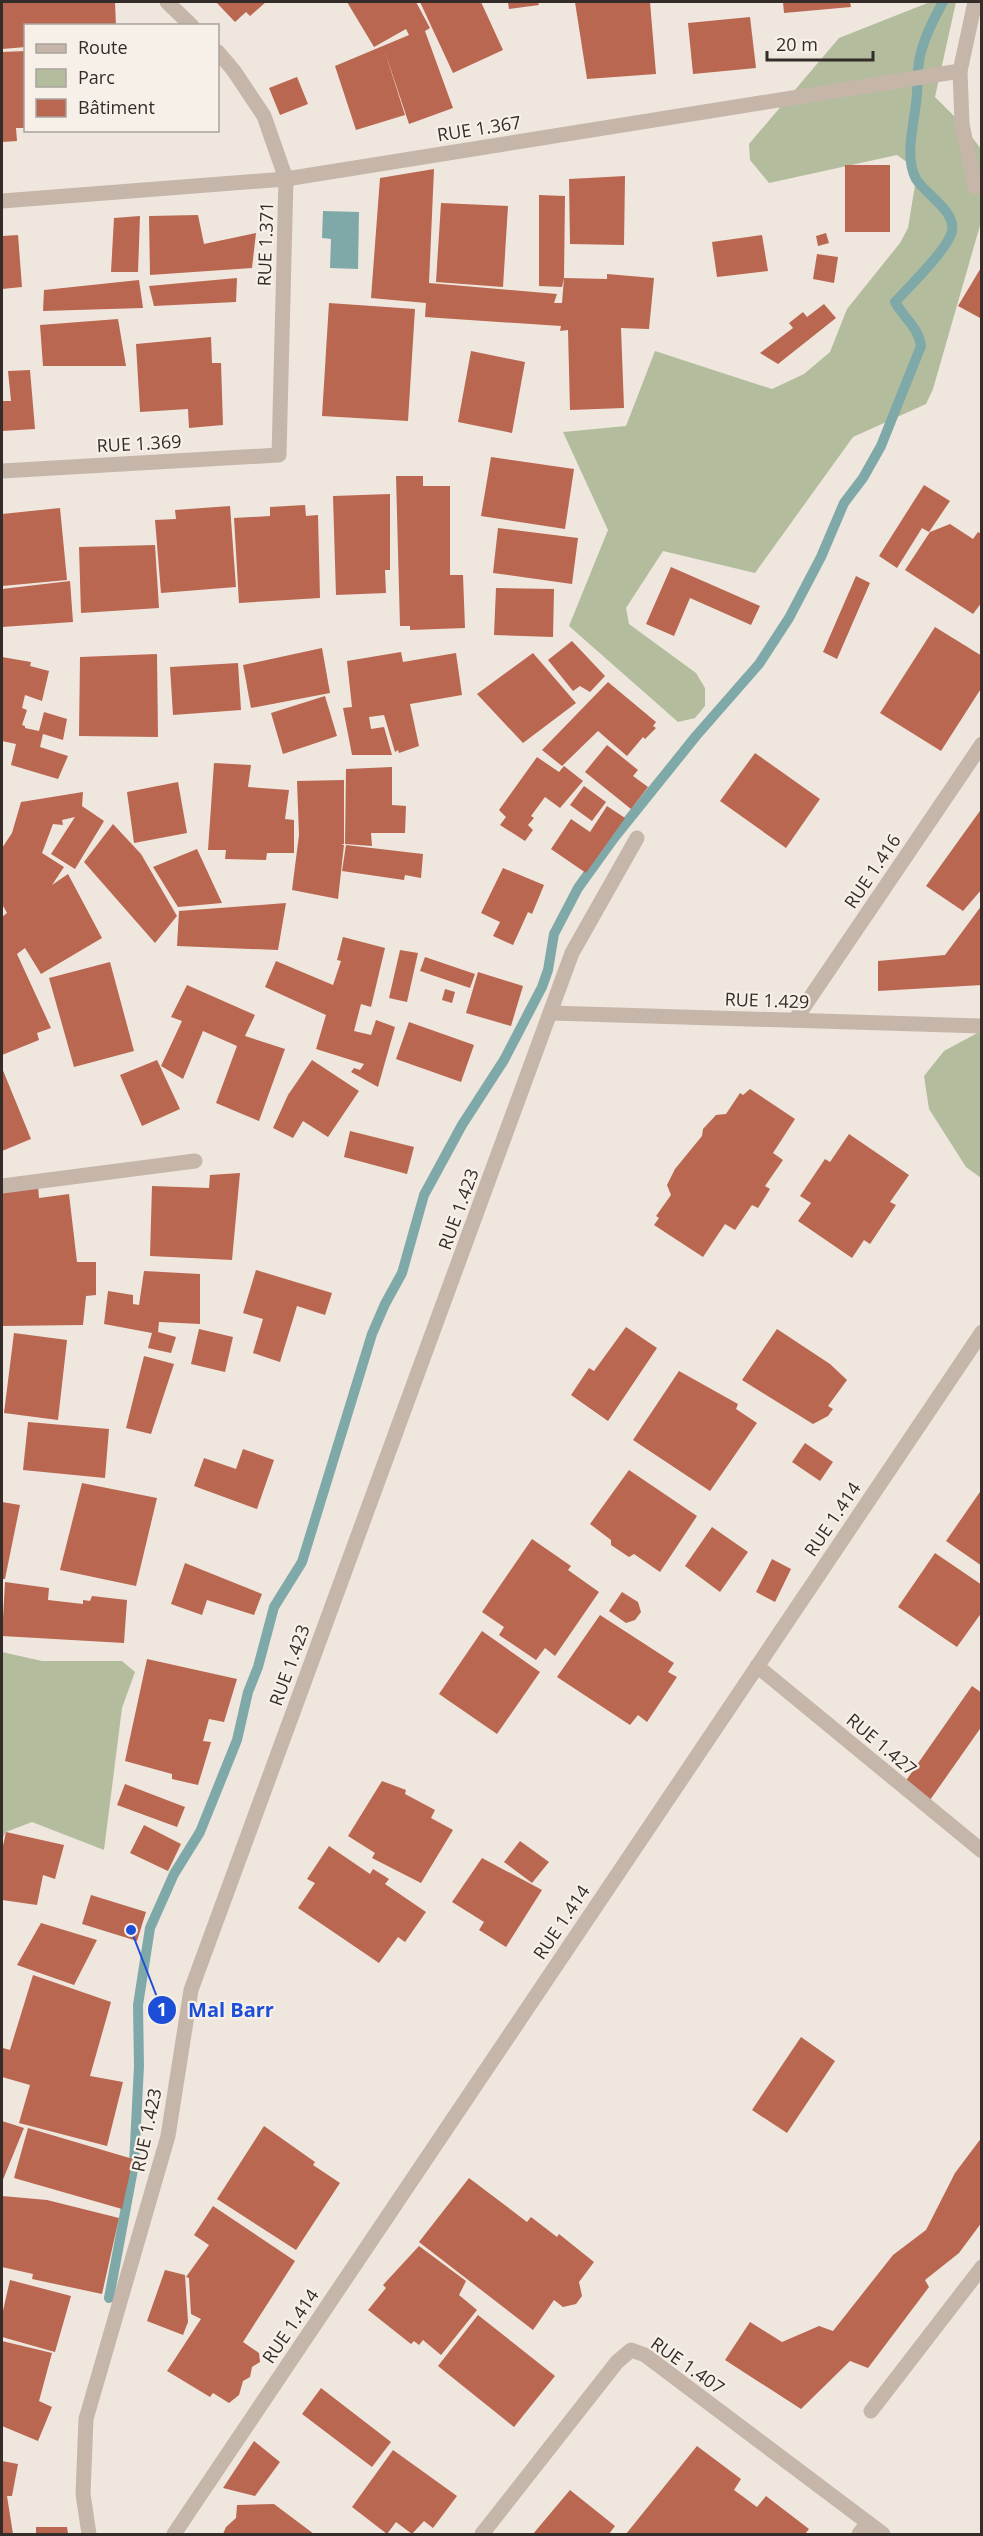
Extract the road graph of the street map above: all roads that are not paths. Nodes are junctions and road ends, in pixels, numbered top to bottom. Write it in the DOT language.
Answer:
graph roads {
  1 [pos="167,2"];
  2 [pos="975,2"];
  3 [pos="190,24"];
  4 [pos="219,53"];
  5 [pos="960,71"];
  6 [pos="286,179"];
  7 [pos="975,187"];
  8 [pos="2,201"];
  9 [pos="279,455"];
  10 [pos="2,471"];
  11 [pos="981,744"];
  12 [pos="636,838"];
  13 [pos="551,1013"];
  14 [pos="795,1020"];
  15 [pos="981,1026"];
  16 [pos="195,1161"];
  17 [pos="2,1186"];
  18 [pos="981,1332"];
  19 [pos="757,1666"];
  20 [pos="981,1851"];
  21 [pos="981,2267"];
  22 [pos="871,2411"];
  23 [pos="864,2529"];
  24 [pos="89,2535"];
  25 [pos="174,2535"];
  26 [pos="482,2535"];
  27 [pos="883,2535"];
  1 -- 3 [label="street"];
  2 -- 5 [label="street"];
  4 -- 6 [label="street, RUE 1.371"];
  5 -- 6 [label="street, RUE 1.367"];
  5 -- 7 [label="street"];
  6 -- 8 [label="street, RUE 1.367"];
  6 -- 9 [label="street, RUE 1.371"];
  9 -- 10 [label="street, RUE 1.369"];
  11 -- 14 [label="street, RUE 1.416"];
  12 -- 13 [label="street, RUE 1.423"];
  13 -- 14 [label="street, RUE 1.429"];
  13 -- 24 [label="street, RUE 1.423"];
  14 -- 15 [label="street, RUE 1.429"];
  16 -- 17 [label="street"];
  18 -- 19 [label="street, RUE 1.414"];
  19 -- 20 [label="street, RUE 1.427"];
  19 -- 25 [label="street, RUE 1.414"];
  21 -- 22 [label="street"];
  23 -- 26 [label="street, RUE 1.407"];
  23 -- 27 [label="street, RUE 1.407"];
}
